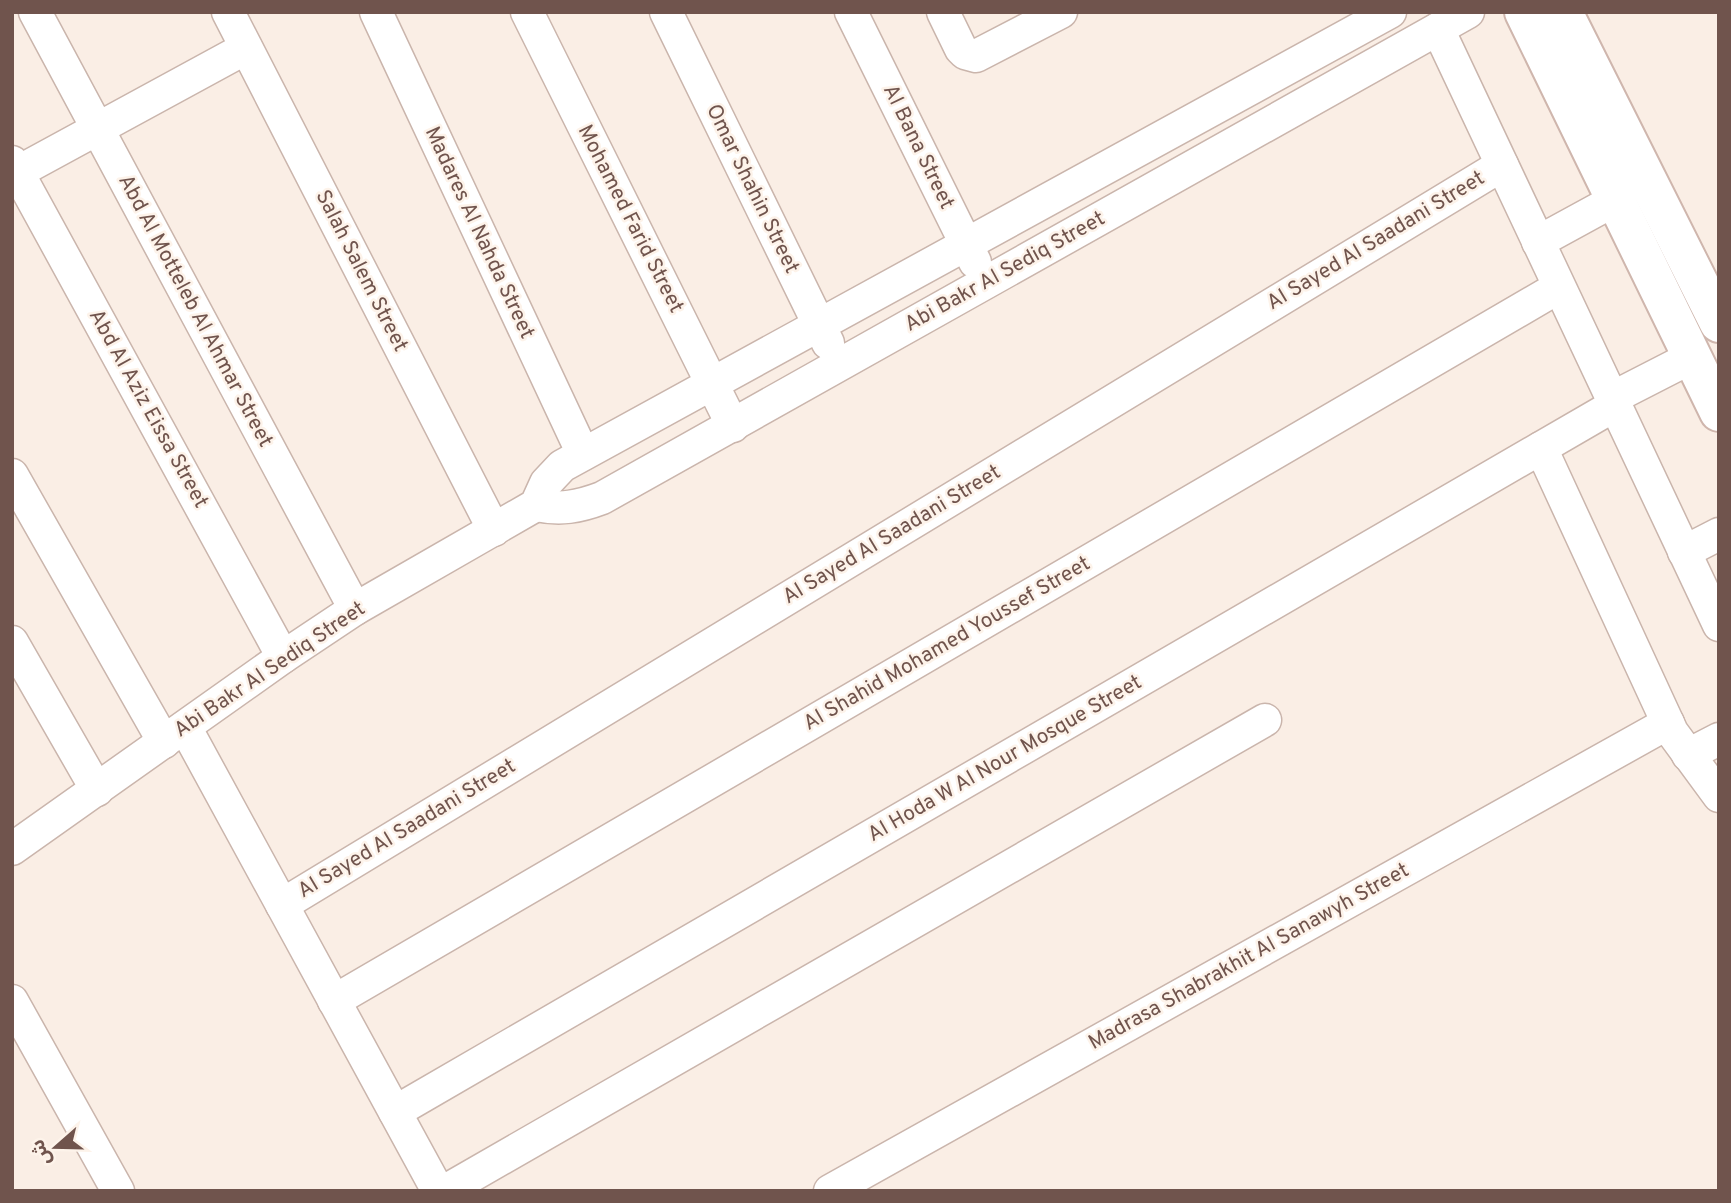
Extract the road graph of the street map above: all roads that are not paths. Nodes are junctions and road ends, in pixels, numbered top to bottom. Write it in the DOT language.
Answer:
graph roads {
  1 [pos="35,12"];
  2 [pos="228,12"];
  3 [pos="376,12"];
  4 [pos="527,12"];
  5 [pos="666,12"];
  6 [pos="851,12"];
  7 [pos="943,12"];
  8 [pos="1061,12"];
  9 [pos="1390,12"];
  10 [pos="1468,12"];
  11 [pos="1524,12"];
  12 [pos="1563,12"];
  13 [pos="1438,29"];
  14 [pos="246,48"];
  15 [pos="98,129"];
  16 [pos="1502,165"];
  17 [pos="15,167"];
  18 [pos="1615,200"];
  19 [pos="1538,242"];
  20 [pos="966,244"];
  21 [pos="985,282"];
  22 [pos="1559,287"];
  23 [pos="1719,323"];
  24 [pos="819,326"];
  25 [pos="1692,358"];
  26 [pos="839,366"];
  27 [pos="712,384"];
  28 [pos="1613,402"];
  29 [pos="1719,412"];
  30 [pos="733,426"];
  31 [pos="1541,448"];
  32 [pos="583,454"];
  33 [pos="12,475"];
  34 [pos="536,505"];
  35 [pos="494,530"];
  36 [pos="1719,534"];
  37 [pos="1684,552"];
  38 [pos="355,609"];
  39 [pos="1719,625"];
  40 [pos="12,642"];
  41 [pos="283,657"];
  42 [pos="1265,720"];
  43 [pos="1668,723"];
  44 [pos="174,735"];
  45 [pos="1719,739"];
  46 [pos="1688,755"];
  47 [pos="97,790"];
  48 [pos="1719,796"];
  49 [pos="16,838"];
  50 [pos="282,905"];
  51 [pos="12,1001"];
  52 [pos="334,1001"];
  53 [pos="395,1112"];
  54 [pos="118,1191"];
  55 [pos="438,1191"];
  56 [pos="444,1191"];
  57 [pos="830,1191"];
  1 -- 15 [label="street, Abd Al Motteleb Al Ahmar Street"];
  2 -- 14 [label="street, Salah Salem Street"];
  3 -- 32 [label="street, Madares Al Nahda Street"];
  4 -- 27 [label="street, Mohamed Farid Street"];
  5 -- 24 [label="street, Omar Shahin Street"];
  6 -- 20 [label="street, Al Bana Street"];
  7 -- 8 [label="street"];
  9 -- 20 [label="street, Abi Bakr Al Sediq Street"];
  10 -- 13 [label="street, Abi Bakr Al Sediq Street"];
  11 -- 18 [label="street"];
  12 -- 23 [label="street"];
  13 -- 16 [label="street"];
  13 -- 21 [label="street, Abi Bakr Al Sediq Street"];
  14 -- 15 [label="street"];
  14 -- 35 [label="street, Salah Salem Street"];
  15 -- 17 [label="street"];
  15 -- 38 [label="street, Abd Al Motteleb Al Ahmar Street"];
  16 -- 19 [label="street"];
  16 -- 50 [label="street, Al Sayed Al Saadani Street"];
  17 -- 41 [label="street, Abd Al Aziz Eissa Street"];
  18 -- 19 [label="street"];
  18 -- 25 [label="street"];
  19 -- 22 [label="street"];
  20 -- 21 [label="street, Al Bana Street"];
  20 -- 24 [label="street, Abi Bakr Al Sediq Street"];
  21 -- 26 [label="street, Abi Bakr Al Sediq Street"];
  22 -- 28 [label="street"];
  22 -- 52 [label="street, Al Shahid Mohamed Youssef Street"];
  24 -- 26 [label="street, Omar Shahin Street"];
  24 -- 27 [label="street, Abi Bakr Al Sediq Street"];
  25 -- 28 [label="street, Al Hoda W Al Nour Mosque Street"];
  25 -- 29 [label="street"];
  26 -- 30 [label="street, Abi Bakr Al Sediq Street"];
  27 -- 30 [label="street, Mohamed Farid Street"];
  27 -- 32 [label="street, Abi Bakr Al Sediq Street"];
  28 -- 31 [label="street, Al Hoda W Al Nour Mosque Street"];
  28 -- 37 [label="street"];
  30 -- 34 [label="street, Abi Bakr Al Sediq Street"];
  31 -- 43 [label="street"];
  31 -- 53 [label="street, Al Hoda W Al Nour Mosque Street"];
  32 -- 34 [label="street, Abi Bakr Al Sediq Street"];
  33 -- 44 [label="street"];
  34 -- 35 [label="street, Abi Bakr Al Sediq Street"];
  35 -- 38 [label="street, Abi Bakr Al Sediq Street"];
  36 -- 37 [label="street"];
  37 -- 39 [label="street"];
  38 -- 41 [label="street, Abi Bakr Al Sediq Street"];
  40 -- 47 [label="street"];
  41 -- 44 [label="street, Abi Bakr Al Sediq Street"];
  42 -- 56 [label="street"];
  43 -- 46 [label="street"];
  43 -- 57 [label="street, Madrasa Shabrakhit Al Sanawyh Street"];
  44 -- 47 [label="street, Abi Bakr Al Sediq Street"];
  44 -- 50 [label="street"];
  45 -- 46 [label="street"];
  46 -- 48 [label="street"];
  47 -- 49 [label="street, Abi Bakr Al Sediq Street"];
  50 -- 52 [label="street"];
  51 -- 54 [label="street"];
  52 -- 53 [label="street"];
  53 -- 55 [label="street"];
}
